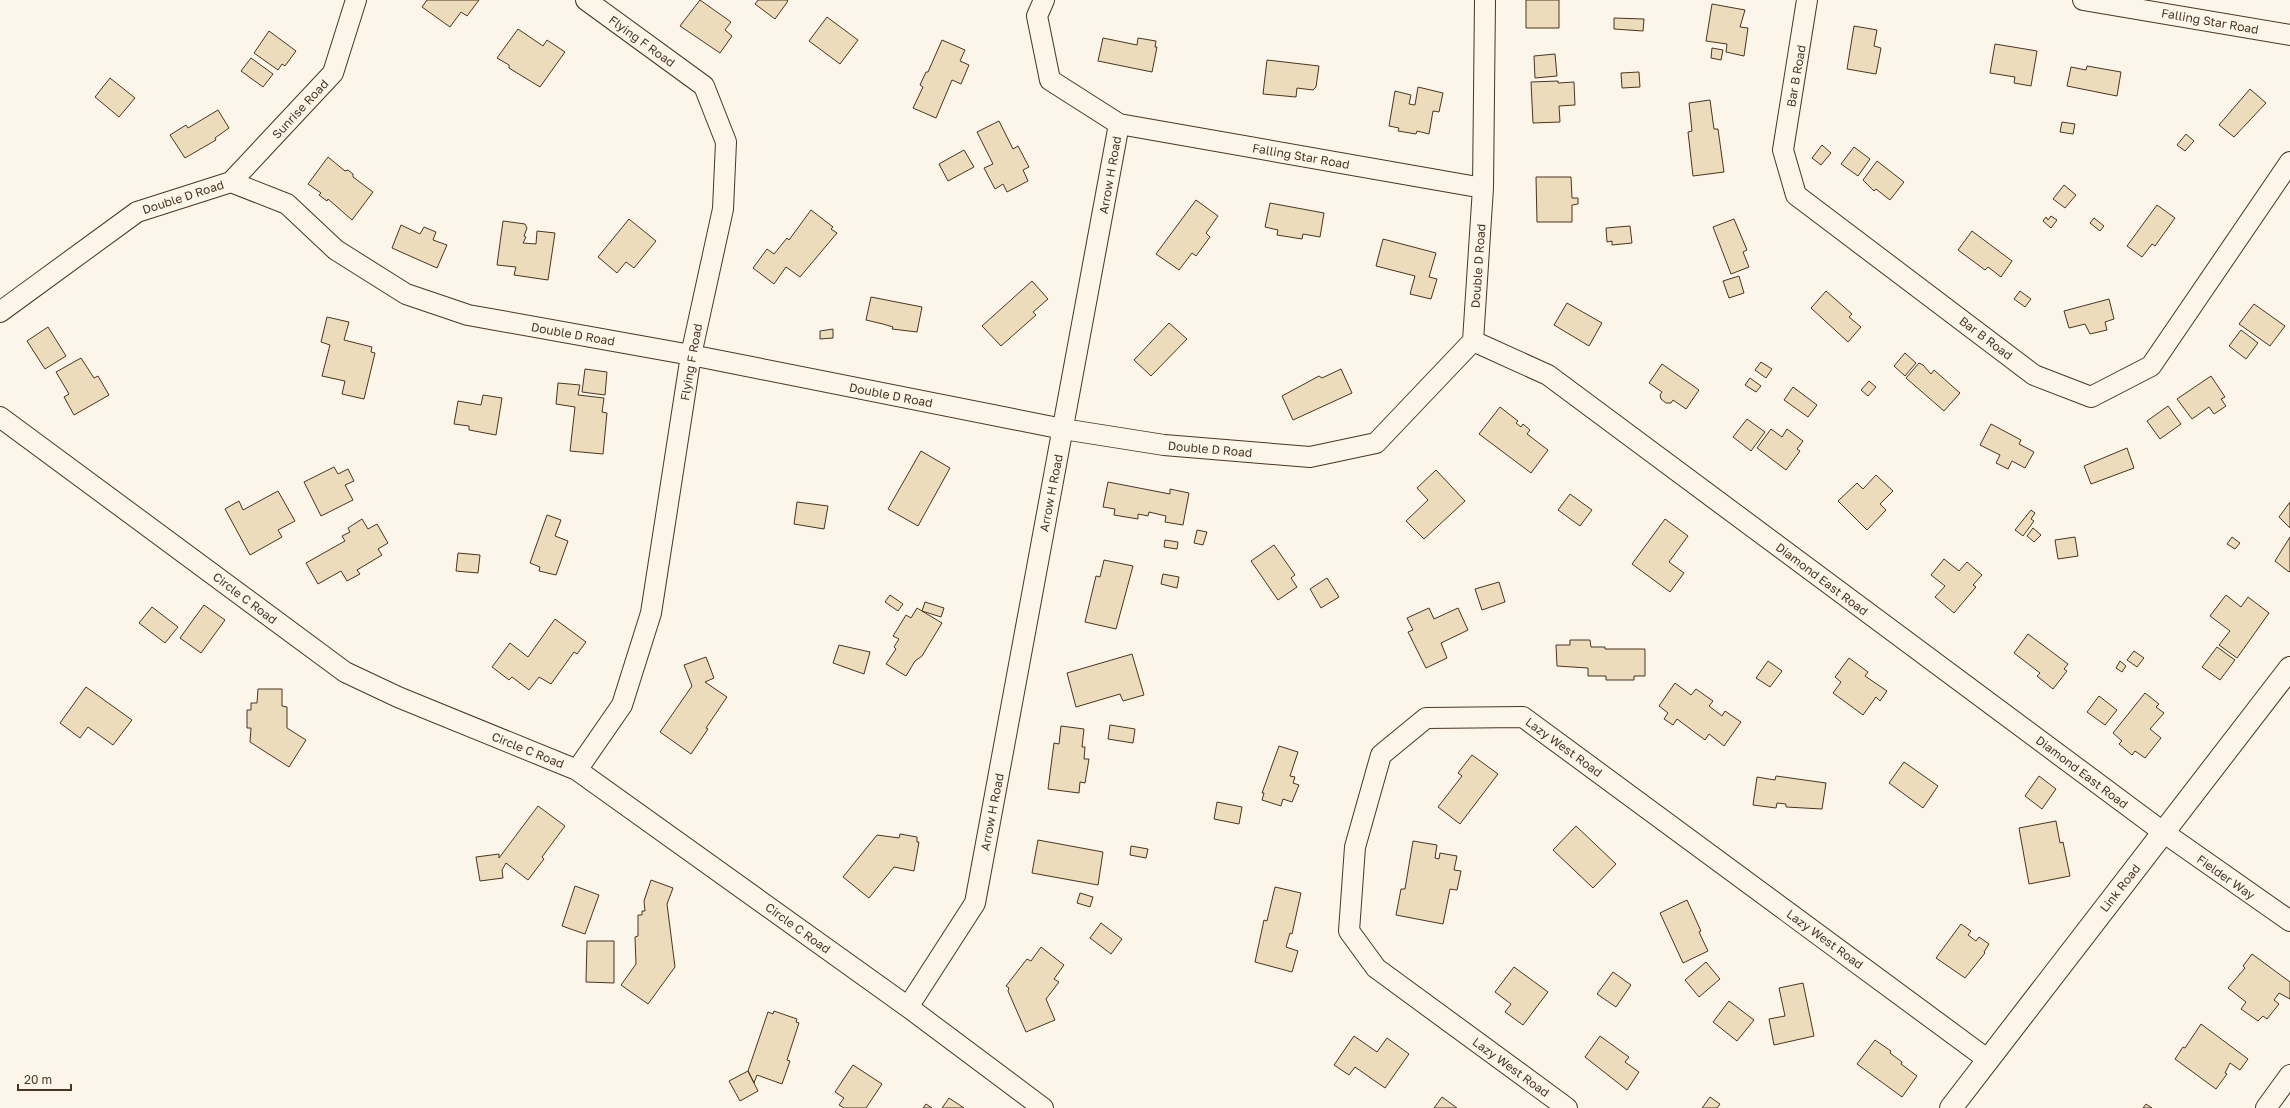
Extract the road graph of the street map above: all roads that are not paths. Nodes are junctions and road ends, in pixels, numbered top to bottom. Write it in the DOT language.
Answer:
graph roads {
  1 [pos="356,0"];
  2 [pos="586,0"];
  3 [pos="1044,0"];
  4 [pos="1484,0"];
  5 [pos="1807,0"];
  6 [pos="2083,0"];
  7 [pos="2290,35"];
  8 [pos="1119,124"];
  9 [pos="2290,162"];
  10 [pos="231,182"];
  11 [pos="1484,188"];
  12 [pos="0,312"];
  13 [pos="1473,341"];
  14 [pos="691,355"];
  15 [pos="0,417"];
  16 [pos="1063,429"];
  17 [pos="2290,668"];
  18 [pos="577,770"];
  19 [pos="2163,832"];
  20 [pos="2290,921"];
  21 [pos="908,1007"];
  22 [pos="1987,1059"];
  23 [pos="2290,1075"];
  24 [pos="1043,1108"];
  25 [pos="1567,1108"];
  26 [pos="1951,1108"];
  27 [pos="2266,1108"];
  1 -- 10 [label="street, Sunrise Road"];
  2 -- 14 [label="street, Flying F Road"];
  3 -- 8 [label="street, Arrow H Road"];
  4 -- 11 [label="street, Double D Road"];
  5 -- 9 [label="street, Bar B Road"];
  6 -- 7 [label="street, Falling Star Road"];
  8 -- 11 [label="street, Falling Star Road"];
  8 -- 16 [label="street, Arrow H Road"];
  10 -- 12 [label="street, Double D Road"];
  10 -- 14 [label="street, Double D Road"];
  11 -- 13 [label="street, Double D Road"];
  13 -- 16 [label="street, Double D Road"];
  13 -- 19 [label="street, Diamond East Road"];
  14 -- 16 [label="street, Double D Road"];
  14 -- 18 [label="street, Flying F Road"];
  15 -- 18 [label="street, Circle C Road"];
  16 -- 21 [label="street, Arrow H Road"];
  17 -- 19 [label="main road, Link Road"];
  18 -- 21 [label="street, Circle C Road"];
  19 -- 20 [label="street, Fielder Way"];
  19 -- 22 [label="main road, Link Road"];
  21 -- 24 [label="street, Circle C Road"];
  22 -- 25 [label="street, Lazy West Road"];
  22 -- 26 [label="main road, Link Road"];
  23 -- 27 [label="street"];
}
